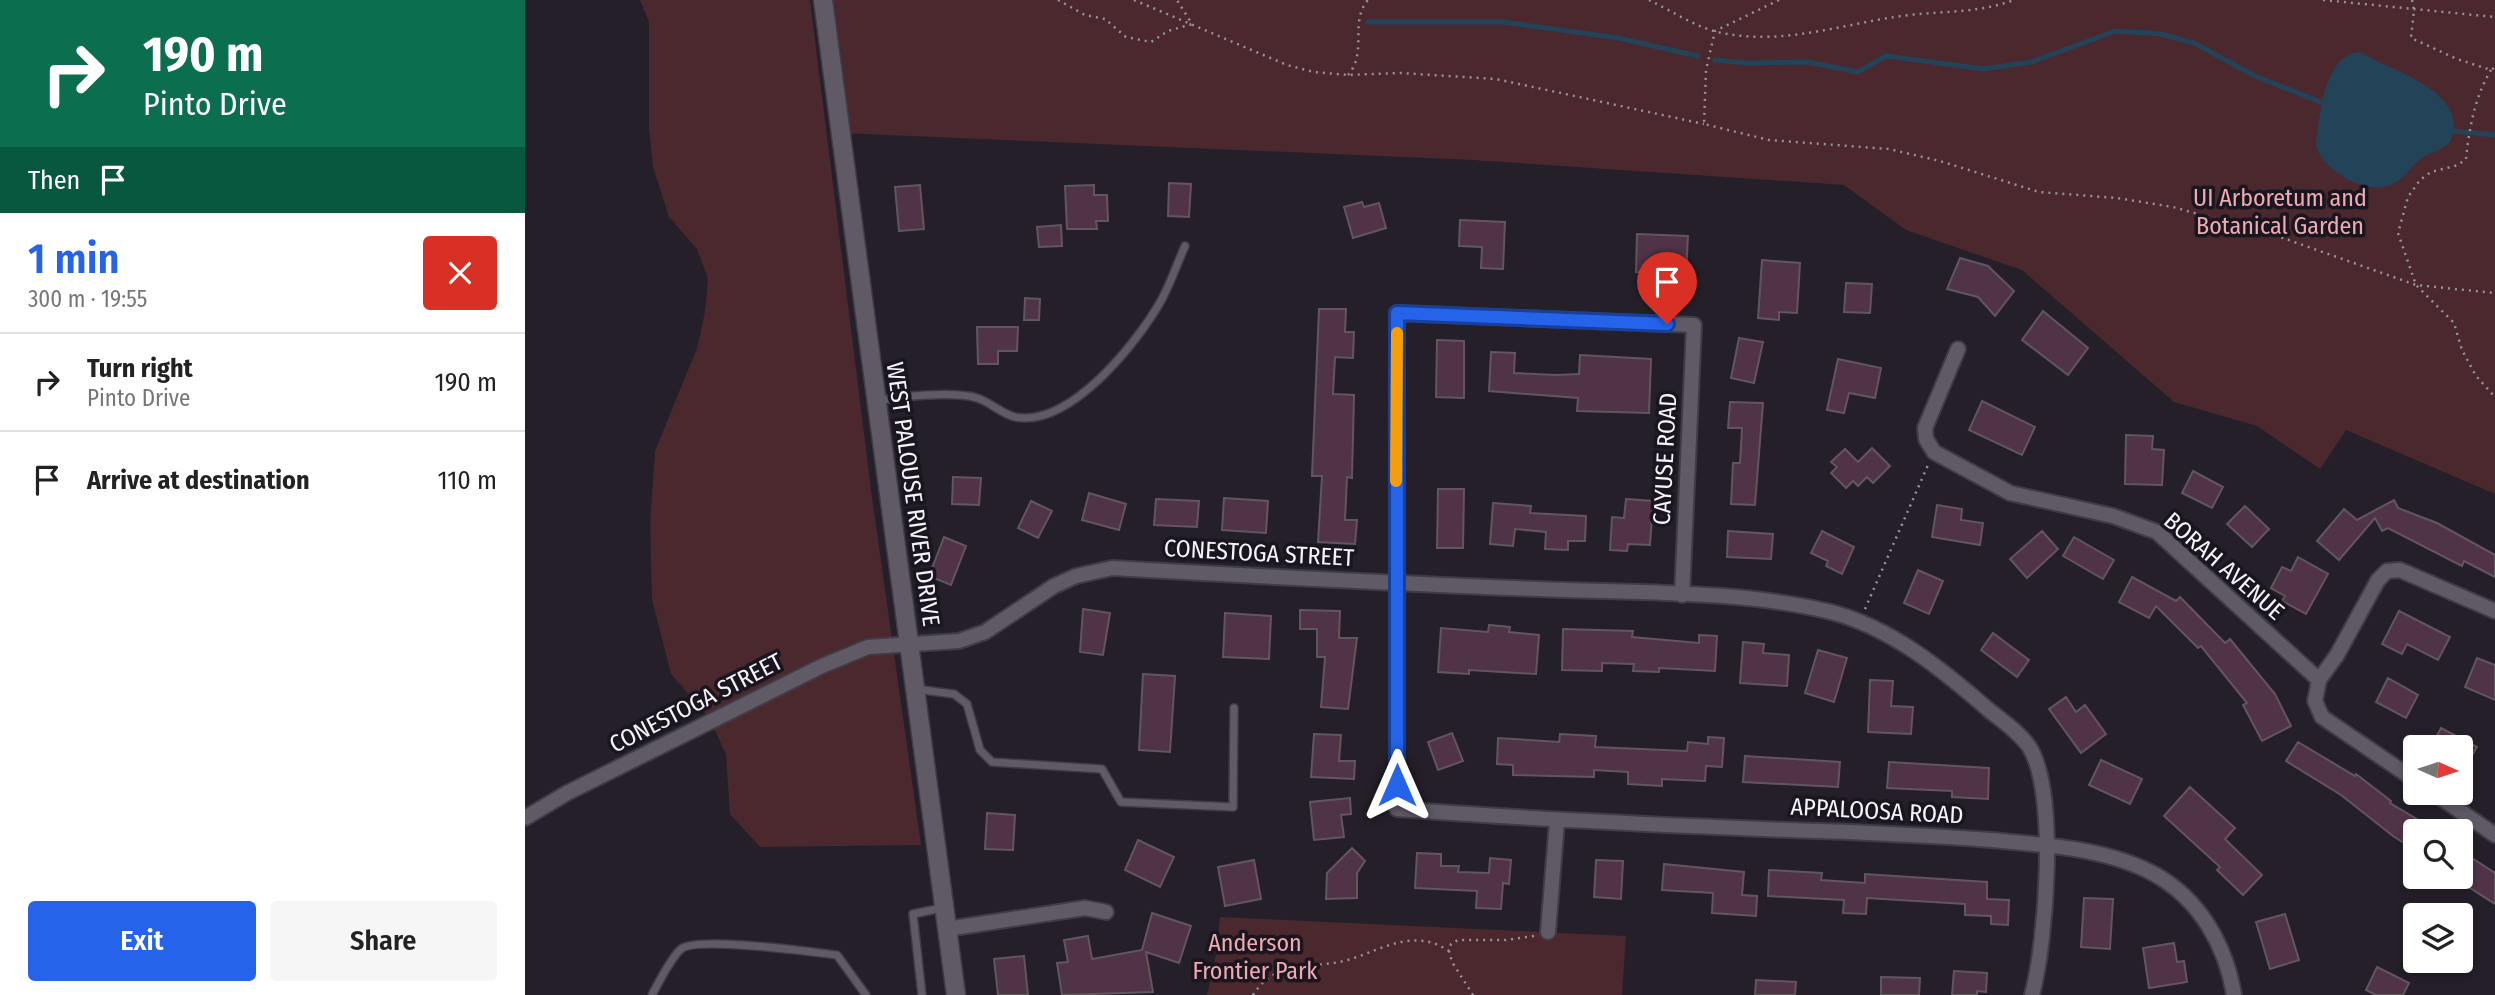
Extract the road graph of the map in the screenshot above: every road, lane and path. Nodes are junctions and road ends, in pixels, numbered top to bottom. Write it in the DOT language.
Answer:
graph roads {
  1 [pos="824,0"];
  2 [pos="1058,0"];
  3 [pos="1133,0"];
  4 [pos="1177,0"];
  5 [pos="1368,0"];
  6 [pos="1649,0"];
  7 [pos="1779,0"];
  8 [pos="2014,0"];
  9 [pos="2323,0"];
  10 [pos="2412,0"];
  11 [pos="2414,10"];
  12 [pos="2495,17"];
  13 [pos="1192,24"];
  14 [pos="1715,31"];
  15 [pos="2493,69"];
  16 [pos="1348,75"];
  17 [pos="1704,124"];
  18 [pos="1185,246"];
  19 [pos="2416,285"];
  20 [pos="2495,293"];
  21 [pos="1958,349"];
  22 [pos="2495,397"];
  23 [pos="876,401"];
  24 [pos="1934,452"];
  25 [pos="1395,583"];
  26 [pos="1682,595"];
  27 [pos="2495,611"];
  28 [pos="1860,622"];
  29 [pos="909,643"];
  30 [pos="2319,680"];
  31 [pos="915,689"];
  32 [pos="1234,708"];
  33 [pos="2403,772"];
  34 [pos="2451,805"];
  35 [pos="525,818"];
  36 [pos="1557,821"];
  37 [pos="2495,835"];
  38 [pos="2045,845"];
  39 [pos="944,908"];
  40 [pos="1107,912"];
  41 [pos="947,929"];
  42 [pos="1548,932"];
  43 [pos="1449,951"];
  44 [pos="1472,993"];
  45 [pos="652,995"];
  46 [pos="866,995"];
  47 [pos="922,995"];
  48 [pos="955,995"];
  49 [pos="1253,995"];
  50 [pos="2032,995"];
  51 [pos="2234,995"];
  1 -- 23 [label="street, WEST PALOUSE RIVER DRIVE"];
  2 -- 13 [label="path"];
  3 -- 13 [label="path"];
  4 -- 13 [label="path"];
  5 -- 16 [label="path"];
  6 -- 14 [label="path"];
  7 -- 14 [label="path"];
  8 -- 14 [label="path"];
  9 -- 11 [label="path"];
  10 -- 11 [label="path"];
  11 -- 12 [label="path"];
  11 -- 15 [label="path"];
  13 -- 16 [label="path"];
  14 -- 17 [label="path"];
  15 -- 19 [label="path"];
  16 -- 17 [label="path"];
  17 -- 19 [label="path"];
  18 -- 23 [label="lane"];
  19 -- 20 [label="path"];
  19 -- 22 [label="path"];
  21 -- 24 [label="street"];
  23 -- 29 [label="street, WEST PALOUSE RIVER DRIVE"];
  24 -- 28 [label="path"];
  24 -- 30 [label="street, BORAH AVENUE"];
  25 -- 26 [label="street, CONESTOGA STREET"];
  25 -- 26 [label="street, CAYUSE ROAD"];
  25 -- 29 [label="street, CONESTOGA STREET"];
  25 -- 36 [label="street, APPALOOSA ROAD"];
  26 -- 28 [label="street, CONESTOGA STREET"];
  27 -- 30 [label="street"];
  28 -- 38 [label="street, CONESTOGA STREET"];
  29 -- 31 [label="street, WEST PALOUSE RIVER DRIVE"];
  29 -- 35 [label="street, CONESTOGA STREET"];
  30 -- 33 [label="street"];
  31 -- 32 [label="lane"];
  31 -- 39 [label="street, WEST PALOUSE RIVER DRIVE"];
  34 -- 37 [label="street"];
  36 -- 38 [label="street, APPALOOSA ROAD"];
  36 -- 42 [label="street"];
  38 -- 50 [label="street, CONESTOGA STREET"];
  38 -- 51 [label="street, APPALOOSA ROAD"];
  39 -- 41 [label="street, WEST PALOUSE RIVER DRIVE"];
  39 -- 47 [label="lane"];
  40 -- 41 [label="street"];
  41 -- 48 [label="street, WEST PALOUSE RIVER DRIVE"];
  42 -- 43 [label="path"];
  43 -- 44 [label="path"];
  43 -- 49 [label="path"];
  45 -- 46 [label="lane"];
}
